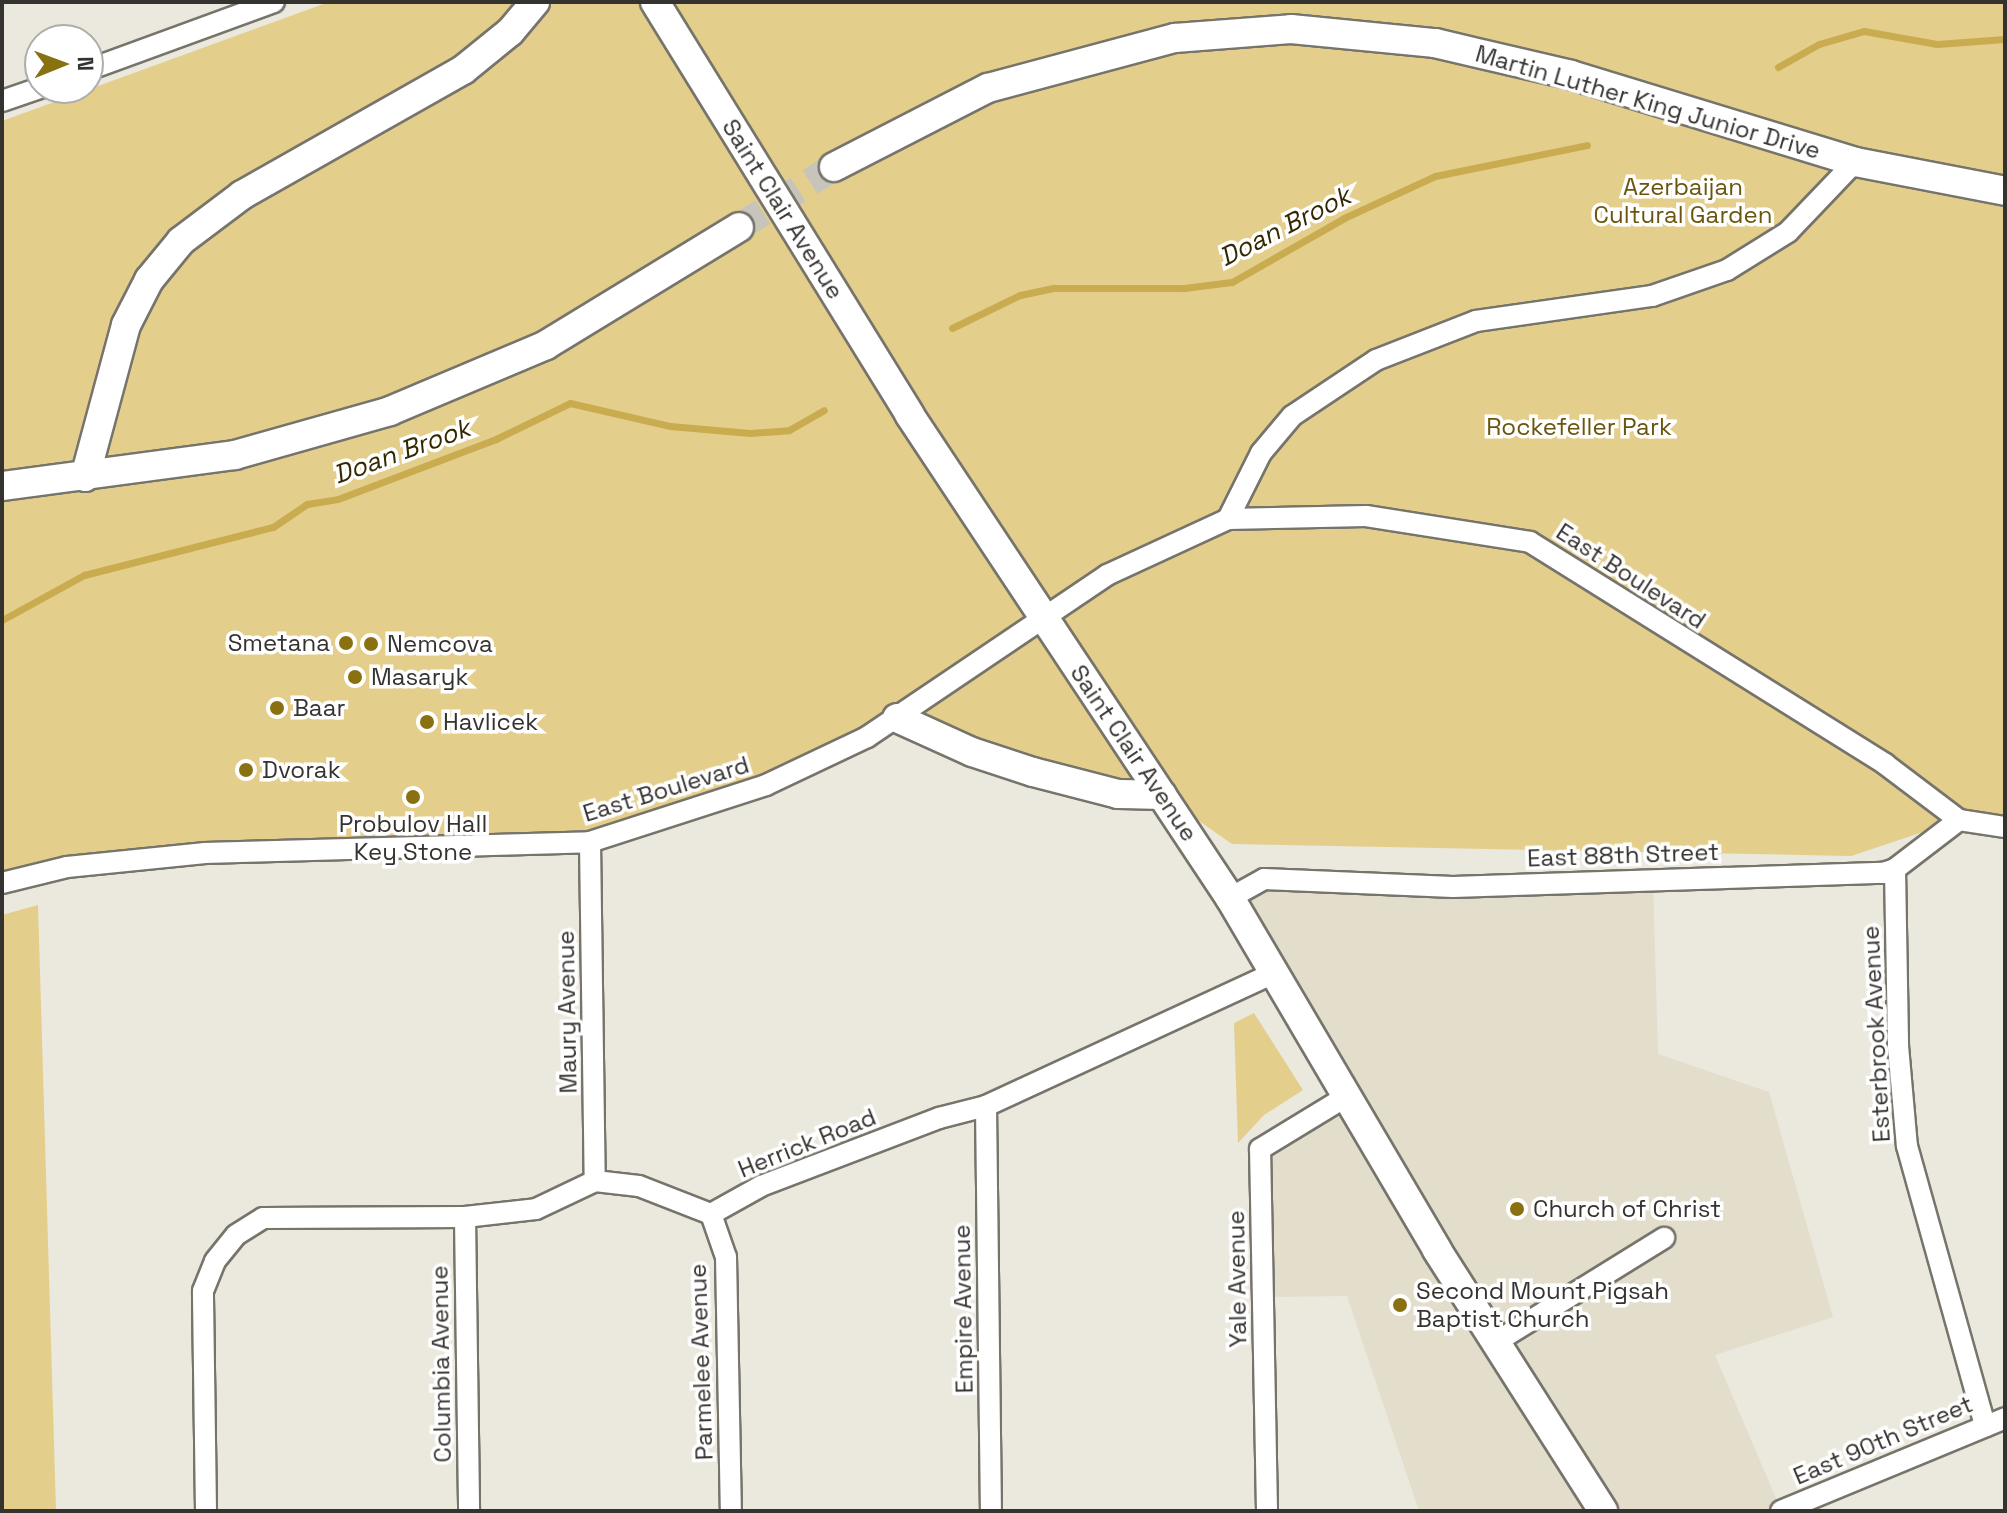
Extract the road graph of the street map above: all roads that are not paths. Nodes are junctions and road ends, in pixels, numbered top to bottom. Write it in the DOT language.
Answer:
graph roads {
  1 [pos="274,2"];
  2 [pos="535,2"];
  3 [pos="655,2"];
  4 [pos="104,64"];
  5 [pos="24,93"];
  6 [pos="2,101"];
  7 [pos="1855,162"];
  8 [pos="834,167"];
  9 [pos="2005,191"];
  10 [pos="739,227"];
  11 [pos="85,477"];
  12 [pos="2,486"];
  13 [pos="1228,519"];
  14 [pos="1046,617"];
  15 [pos="897,718"];
  16 [pos="1162,795"];
  17 [pos="1959,820"];
  18 [pos="2005,827"];
  19 [pos="590,842"];
  20 [pos="1895,869"];
  21 [pos="2,883"];
  22 [pos="1230,898"];
  23 [pos="1274,973"];
  24 [pos="1347,1096"];
  25 [pos="986,1106"];
  26 [pos="595,1181"];
  27 [pos="711,1214"];
  28 [pos="465,1217"];
  29 [pos="1664,1238"];
  30 [pos="1496,1342"];
  31 [pos="2005,1418"];
  32 [pos="1985,1426"];
  33 [pos="206,1511"];
  34 [pos="469,1511"];
  35 [pos="731,1511"];
  36 [pos="991,1511"];
  37 [pos="1267,1511"];
  38 [pos="1603,1511"];
  39 [pos="1781,1511"];
  1 -- 4 [label="street"];
  2 -- 11 [label="main road"];
  3 -- 14 [label="main road, Saint Clair Avenue"];
  5 -- 6 [label="street"];
  7 -- 8 [label="main road, Martin Luther King Junior Drive"];
  7 -- 9 [label="main road, Martin Luther King Junior Drive"];
  7 -- 13 [label="street"];
  10 -- 11 [label="main road"];
  11 -- 12 [label="main road"];
  13 -- 14 [label="street, East Boulevard"];
  13 -- 17 [label="street, East Boulevard"];
  14 -- 15 [label="street, East Boulevard"];
  14 -- 16 [label="main road, Saint Clair Avenue"];
  15 -- 16 [label="main road"];
  15 -- 19 [label="street, East Boulevard"];
  16 -- 22 [label="main road, Saint Clair Avenue"];
  17 -- 18 [label="street"];
  17 -- 20 [label="street"];
  19 -- 21 [label="street, East Boulevard"];
  19 -- 26 [label="street, Maury Avenue"];
  20 -- 22 [label="street, East 88th Street"];
  20 -- 32 [label="street, Esterbrook Avenue"];
  22 -- 23 [label="main road, Saint Clair Avenue"];
  23 -- 24 [label="main road, Saint Clair Avenue"];
  23 -- 25 [label="street, Herrick Road"];
  24 -- 30 [label="main road, Saint Clair Avenue"];
  24 -- 37 [label="street, Yale Avenue"];
  25 -- 27 [label="street, Herrick Road"];
  25 -- 36 [label="street, Empire Avenue"];
  26 -- 27 [label="street"];
  26 -- 28 [label="street"];
  27 -- 35 [label="street, Parmelee Avenue"];
  28 -- 33 [label="street"];
  28 -- 34 [label="street, Columbia Avenue"];
  29 -- 30 [label="street"];
  30 -- 38 [label="main road, Saint Clair Avenue"];
  31 -- 32 [label="street, East 90th Street"];
  32 -- 39 [label="street, East 90th Street"];
}
